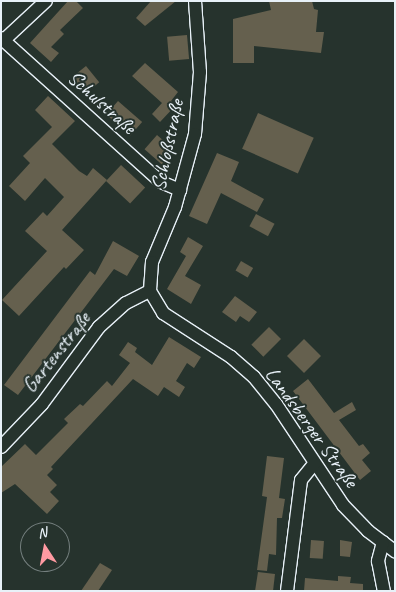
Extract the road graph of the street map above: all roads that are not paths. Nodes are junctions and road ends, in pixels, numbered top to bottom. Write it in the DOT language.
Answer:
graph roads {
  1 [pos="46,1"];
  2 [pos="195,1"];
  3 [pos="2,39"];
  4 [pos="180,190"];
  5 [pos="150,291"];
  6 [pos="1,447"];
  7 [pos="314,464"];
  8 [pos="383,542"];
  9 [pos="395,551"];
  10 [pos="287,591"];
  11 [pos="384,591"];
  1 -- 3 [label="street"];
  2 -- 4 [label="street, Schloßstraße"];
  3 -- 4 [label="street, Schulstraße"];
  4 -- 5 [label="street, Schloßstraße"];
  5 -- 6 [label="street, Gartenstraße"];
  5 -- 7 [label="street, Landsberger Straße"];
  7 -- 8 [label="street, Landsberger Straße"];
  7 -- 10 [label="street"];
  8 -- 9 [label="street, Landsberger Straße"];
  8 -- 11 [label="street"];
}
